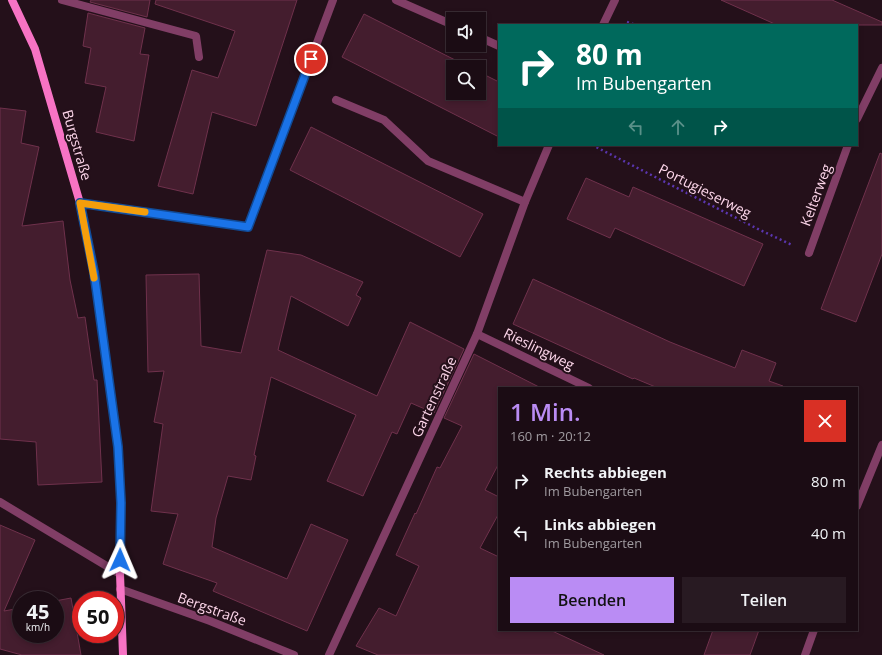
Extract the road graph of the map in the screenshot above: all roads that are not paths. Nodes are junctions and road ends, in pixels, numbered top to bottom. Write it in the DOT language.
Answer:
graph roads {
  1 [pos="12,0"];
  2 [pos="62,0"];
  3 [pos="333,0"];
  4 [pos="396,0"];
  5 [pos="615,0"];
  6 [pos="446,22"];
  7 [pos="603,24"];
  8 [pos="486,40"];
  9 [pos="498,46"];
  10 [pos="199,57"];
  11 [pos="882,68"];
  12 [pos="336,100"];
  13 [pos="858,117"];
  14 [pos="549,146"];
  15 [pos="848,146"];
  16 [pos="526,202"];
  17 [pos="80,203"];
  18 [pos="809,253"];
  19 [pos="477,334"];
  20 [pos="587,387"];
  21 [pos="882,445"];
  22 [pos="0,502"];
  23 [pos="858,504"];
  24 [pos="120,574"];
  25 [pos="120,589"];
  26 [pos="814,631"];
  27 [pos="123,655"];
  28 [pos="294,655"];
  29 [pos="329,655"];
  30 [pos="805,655"];
  1 -- 17 [label="main road, Burgstraße"];
  2 -- 10 [label="street"];
  3 -- 17 [label="street"];
  4 -- 6 [label="street"];
  5 -- 7 [label="street"];
  8 -- 9 [label="street"];
  11 -- 13 [label="street"];
  12 -- 16 [label="street"];
  14 -- 16 [label="street, Gartenstraße"];
  15 -- 18 [label="street, Kelterweg"];
  16 -- 19 [label="street, Gartenstraße"];
  17 -- 24 [label="main road, Burgstraße"];
  19 -- 20 [label="street, Rieslingweg"];
  19 -- 29 [label="street, Gartenstraße"];
  21 -- 23 [label="street"];
  22 -- 24 [label="street"];
  24 -- 25 [label="main road, Burgstraße"];
  25 -- 27 [label="main road, Burgstraße"];
  25 -- 28 [label="street, Bergstraße"];
  26 -- 30 [label="street"];
}
